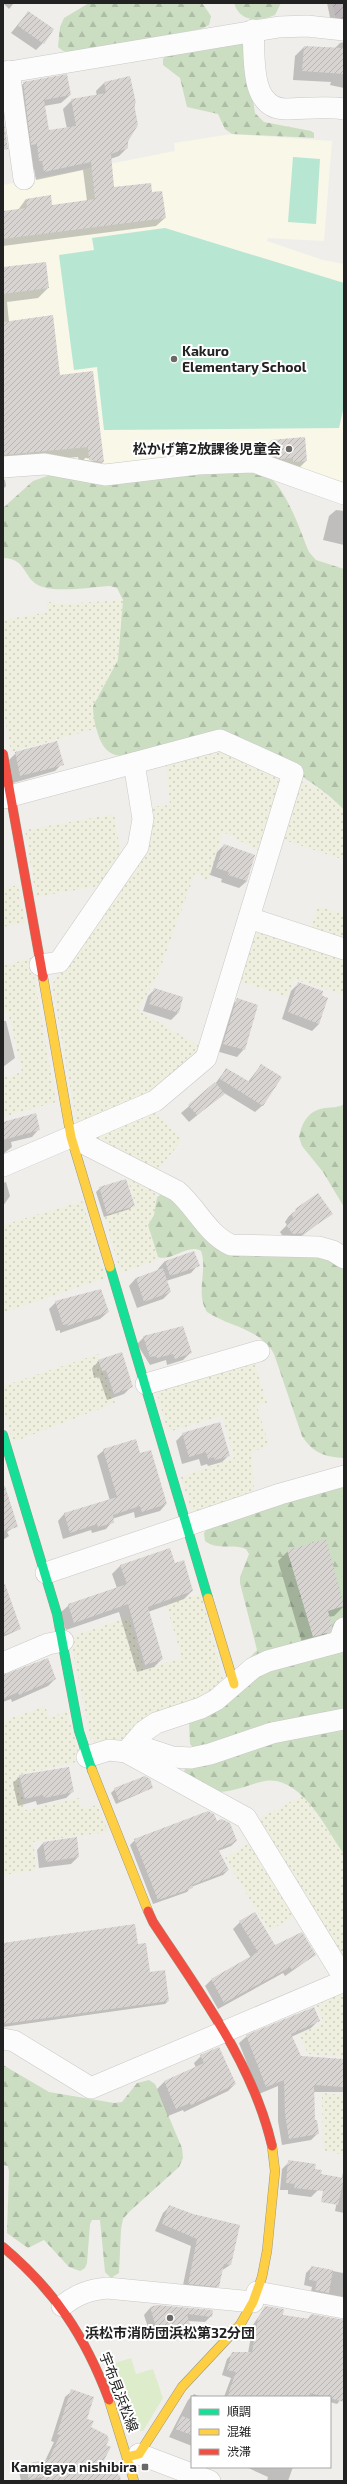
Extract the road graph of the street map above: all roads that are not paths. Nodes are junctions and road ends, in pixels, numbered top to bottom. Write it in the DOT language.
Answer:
graph roads {
  1 [pos="253,30"];
  2 [pos="344,30"];
  3 [pos="5,69"];
  4 [pos="344,109"];
  5 [pos="24,179"];
  6 [pos="3,467"];
  7 [pos="344,494"];
  8 [pos="3,754"];
  9 [pos="134,763"];
  10 [pos="7,797"];
  11 [pos="249,918"];
  12 [pos="344,949"];
  13 [pos="40,966"];
  14 [pos="71,1137"];
  15 [pos="3,1166"];
  16 [pos="344,1258"];
  17 [pos="259,1351"];
  18 [pos="146,1384"];
  19 [pos="3,1436"];
  20 [pos="344,1476"];
  21 [pos="187,1525"];
  22 [pos="46,1573"];
  23 [pos="344,1628"];
  24 [pos="63,1640"];
  25 [pos="3,1663"];
  26 [pos="234,1684"];
  27 [pos="344,1719"];
  28 [pos="130,1748"];
  29 [pos="88,1757"];
  30 [pos="344,1980"];
  31 [pos="225,2031"];
  32 [pos="3,2039"];
  33 [pos="3,2247"];
  34 [pos="255,2297"];
  35 [pos="62,2306"];
  36 [pos="344,2308"];
  37 [pos="133,2456"];
  38 [pos="134,2481"];
  39 [pos="210,2481"];
  1 -- 2 [label="street"];
  1 -- 3 [label="street"];
  1 -- 4 [label="street"];
  3 -- 5 [label="street"];
  6 -- 7 [label="street"];
  8 -- 10 [label="street"];
  9 -- 10 [label="street"];
  9 -- 11 [label="street"];
  9 -- 13 [label="street"];
  10 -- 13 [label="street"];
  11 -- 12 [label="street"];
  11 -- 14 [label="street"];
  13 -- 14 [label="street"];
  14 -- 15 [label="street"];
  14 -- 16 [label="street"];
  14 -- 18 [label="street"];
  17 -- 18 [label="street"];
  18 -- 21 [label="street"];
  19 -- 22 [label="street"];
  20 -- 21 [label="street"];
  21 -- 22 [label="street"];
  21 -- 26 [label="street"];
  22 -- 24 [label="street"];
  23 -- 26 [label="street"];
  24 -- 25 [label="street"];
  24 -- 29 [label="street"];
  26 -- 28 [label="street"];
  27 -- 28 [label="street"];
  28 -- 29 [label="street"];
  28 -- 30 [label="street"];
  29 -- 31 [label="street"];
  30 -- 31 [label="street"];
  31 -- 32 [label="street"];
  31 -- 34 [label="street"];
  33 -- 35 [label="street, 宇布見浜松線"];
  34 -- 35 [label="street"];
  34 -- 36 [label="street"];
  34 -- 37 [label="street"];
  35 -- 37 [label="street, 宇布見浜松線"];
  37 -- 38 [label="street, 宇布見浜松線"];
  37 -- 39 [label="street"];
}
